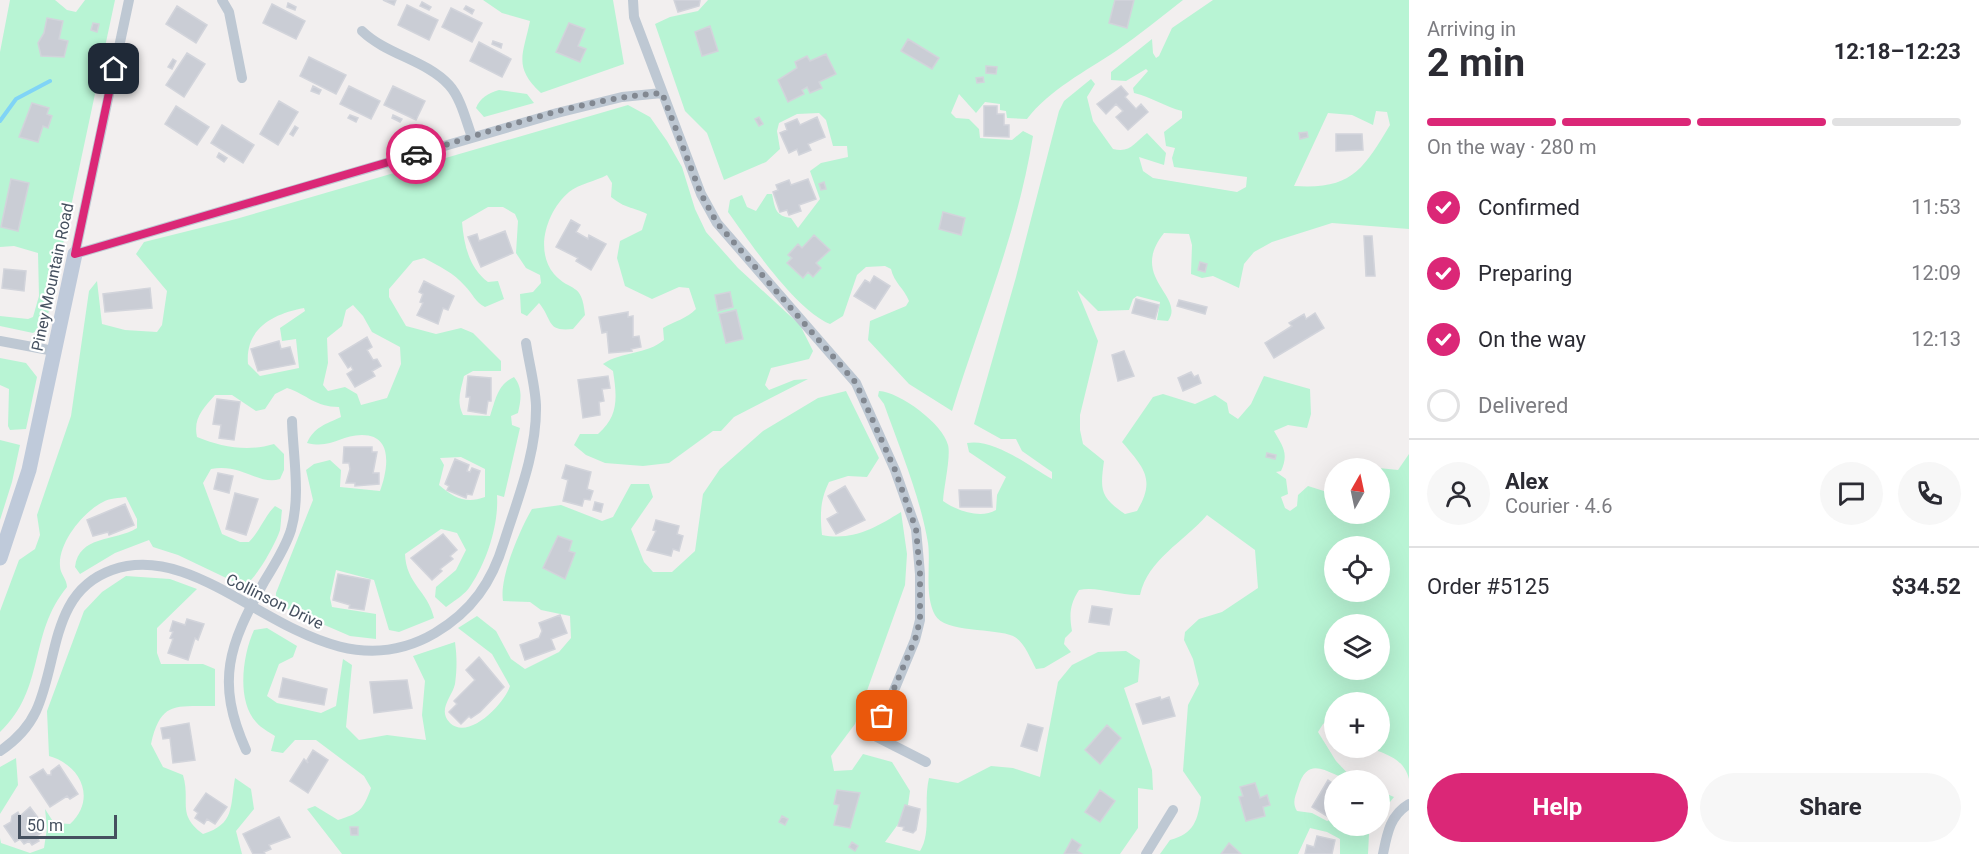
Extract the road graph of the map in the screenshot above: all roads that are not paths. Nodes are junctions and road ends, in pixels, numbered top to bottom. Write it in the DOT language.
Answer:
graph roads {
  1 [pos="129,0"];
  2 [pos="222,0"];
  3 [pos="633,0"];
  4 [pos="362,31"];
  5 [pos="242,78"];
  6 [pos="662,93"];
  7 [pos="472,137"];
  8 [pos="75,254"];
  9 [pos="0,341"];
  10 [pos="526,343"];
  11 [pos="54,351"];
  12 [pos="292,421"];
  13 [pos="0,558"];
  14 [pos="252,607"];
  15 [pos="246,750"];
  16 [pos="0,751"];
  17 [pos="926,762"];
  18 [pos="1409,804"];
  19 [pos="1173,810"];
  20 [pos="1146,854"];
  21 [pos="1383,854"];
  1 -- 8 [label="street, Piney Mountain Road"];
  2 -- 5 [label="street"];
  3 -- 6 [label="street"];
  4 -- 7 [label="street"];
  6 -- 7 [label="street"];
  6 -- 17 [label="street"];
  7 -- 8 [label="street"];
  8 -- 11 [label="street, Piney Mountain Road"];
  9 -- 11 [label="street"];
  10 -- 14 [label="street, Collinson Drive"];
  11 -- 13 [label="street, Piney Mountain Road"];
  12 -- 14 [label="street"];
  14 -- 15 [label="street"];
  14 -- 16 [label="street, Collinson Drive"];
  18 -- 21 [label="street"];
  19 -- 20 [label="street"];
}
